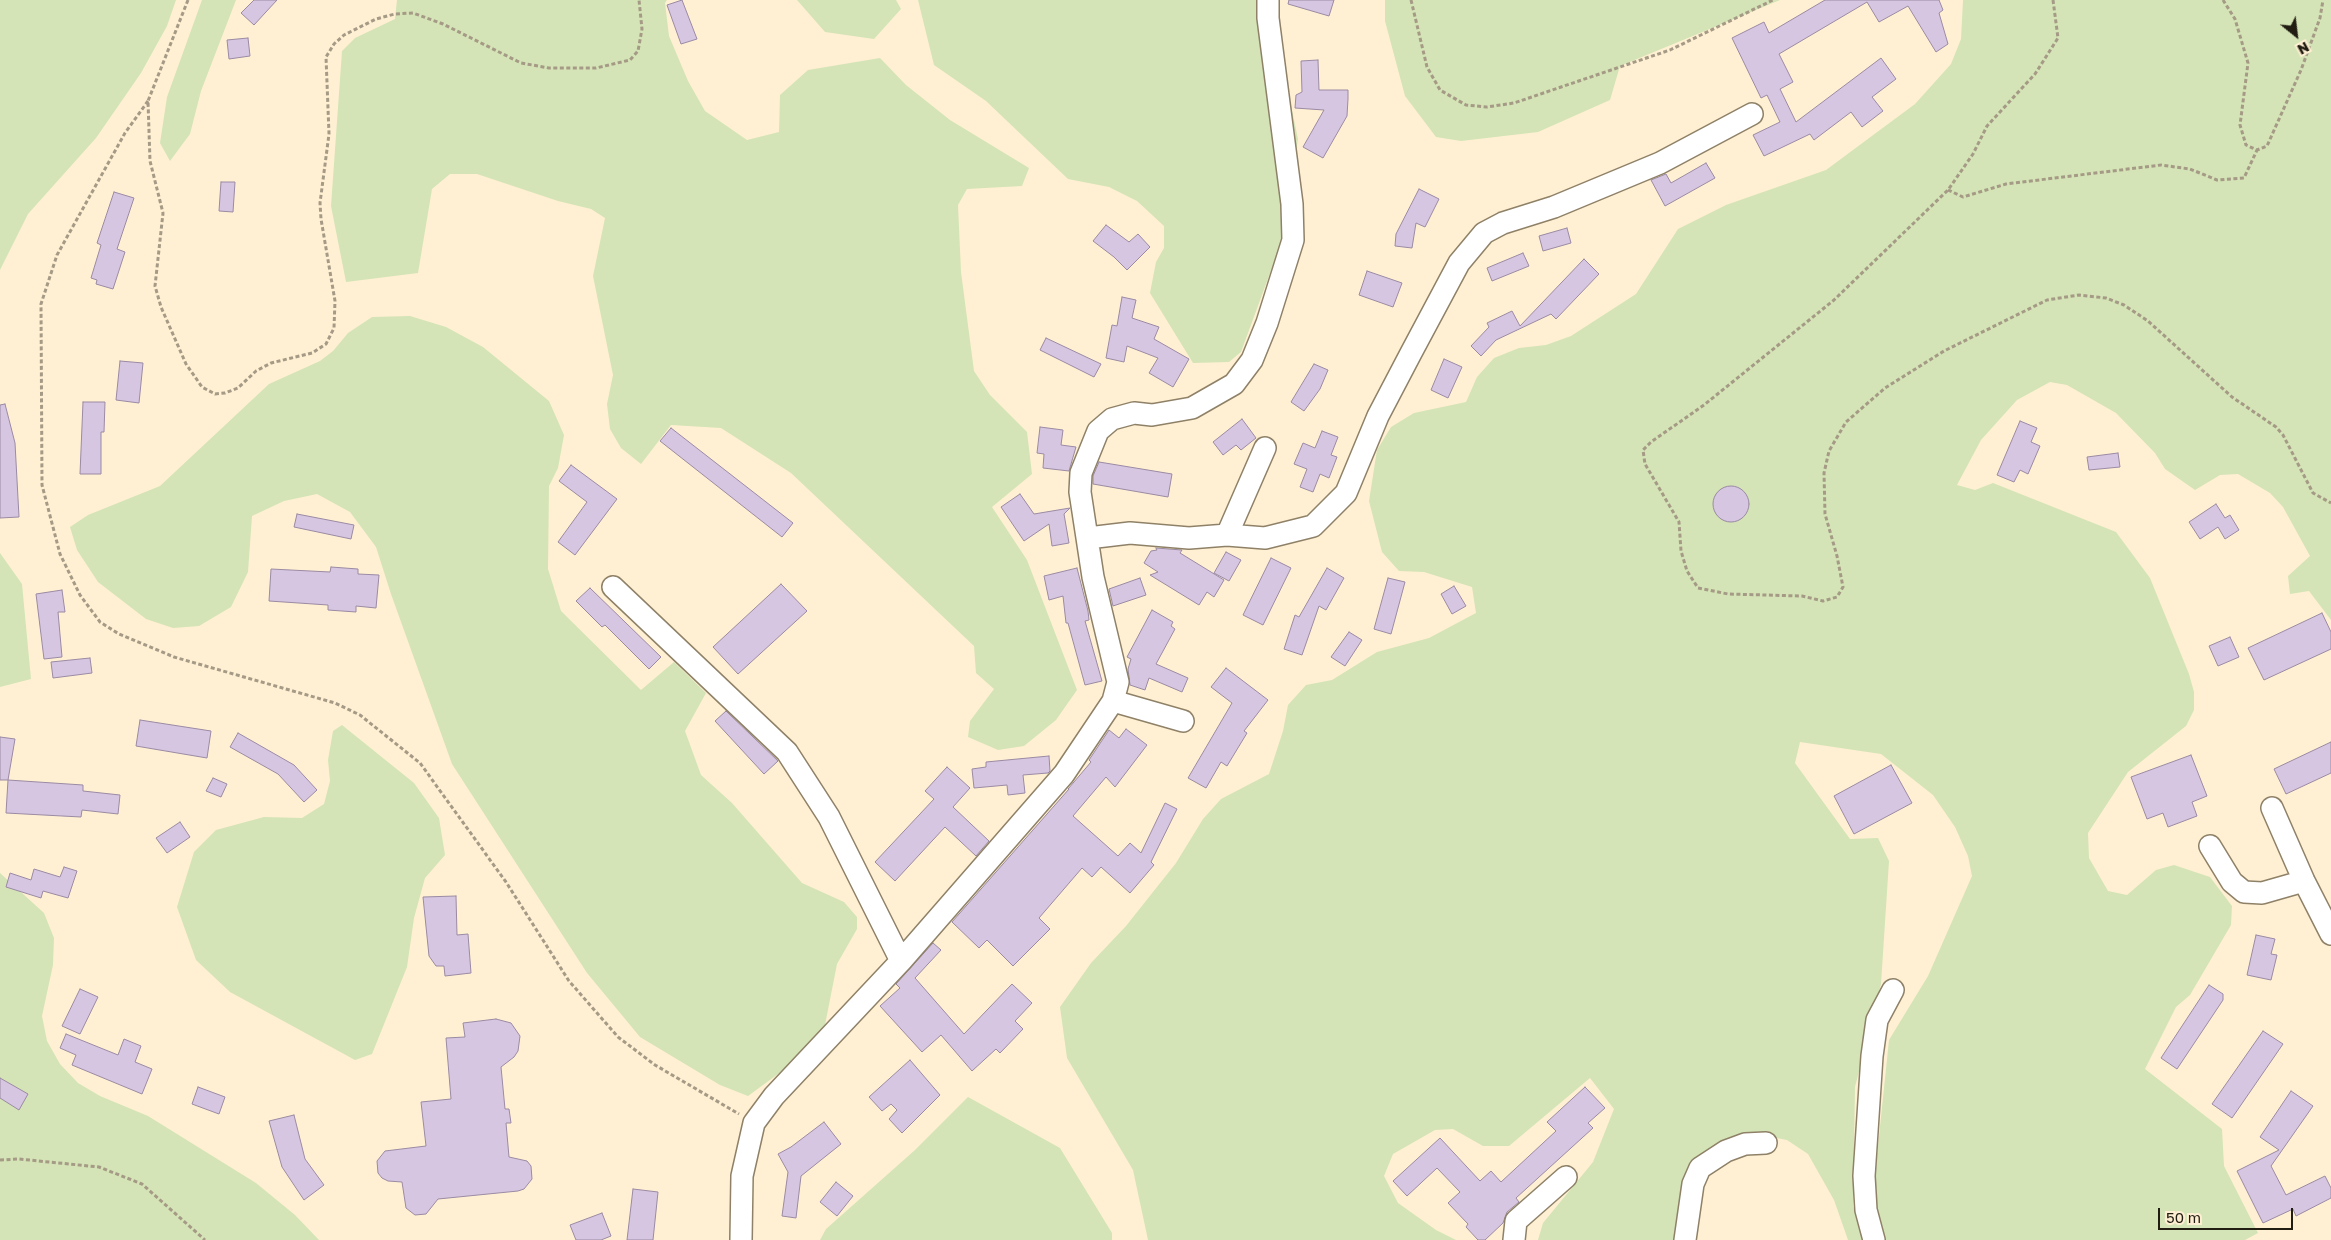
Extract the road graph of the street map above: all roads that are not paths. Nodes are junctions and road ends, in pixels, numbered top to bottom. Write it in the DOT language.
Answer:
graph roads {
  1 [pos="1268,0"];
  2 [pos="1752,114"];
  3 [pos="1265,448"];
  4 [pos="1227,535"];
  5 [pos="1088,538"];
  6 [pos="613,588"];
  7 [pos="1113,701"];
  8 [pos="1183,721"];
  9 [pos="2272,808"];
  10 [pos="2210,846"];
  11 [pos="2304,881"];
  12 [pos="2331,934"];
  13 [pos="901,961"];
  14 [pos="1893,990"];
  15 [pos="1766,1143"];
  16 [pos="1566,1177"];
  17 [pos="741,1240"];
  18 [pos="1514,1240"];
  19 [pos="1685,1240"];
  20 [pos="1874,1240"];
  1 -- 5 [label="street"];
  2 -- 4 [label="street"];
  3 -- 4 [label="street"];
  4 -- 5 [label="street"];
  5 -- 7 [label="street"];
  6 -- 13 [label="street"];
  7 -- 8 [label="street"];
  7 -- 13 [label="street"];
  9 -- 11 [label="street"];
  10 -- 11 [label="street"];
  11 -- 12 [label="street"];
  13 -- 17 [label="street"];
  14 -- 20 [label="street"];
  15 -- 19 [label="street"];
  16 -- 18 [label="street"];
}
